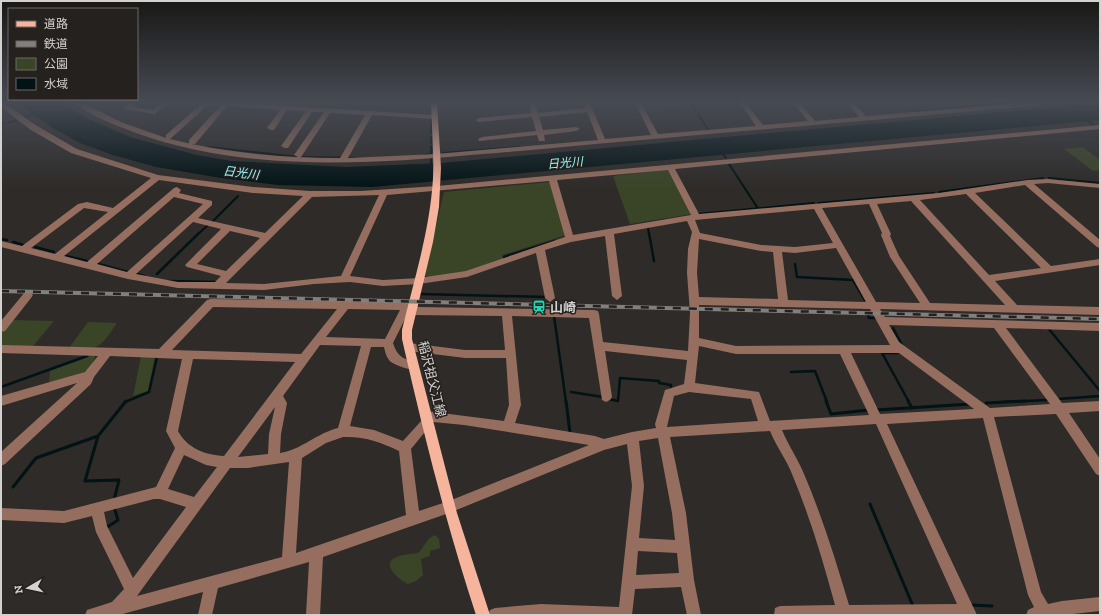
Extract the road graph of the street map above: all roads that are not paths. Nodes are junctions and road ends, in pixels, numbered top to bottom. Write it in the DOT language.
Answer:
graph roads {
  1 [pos="40,132"];
  2 [pos="140,132"];
  3 [pos="174,132"];
  4 [pos="202,132"];
  5 [pos="295,132"];
  6 [pos="314,132"];
  7 [pos="359,132"];
  8 [pos="435,132"];
  9 [pos="557,132"];
  10 [pos="599,132"];
  11 [pos="653,132"];
  12 [pos="722,132"];
  13 [pos="1039,132"];
  14 [pos="541,134"];
  15 [pos="169,136"];
  16 [pos="656,138"];
  17 [pos="482,140"];
  18 [pos="192,142"];
  19 [pos="603,142"];
  20 [pos="285,146"];
  21 [pos="544,147"];
  22 [pos="298,155"];
  23 [pos="436,157"];
  24 [pos="344,158"];
  25 [pos="672,170"];
  26 [pos="157,177"];
  27 [pos="553,181"];
  28 [pos="187,182"];
  29 [pos="1027,182"];
  30 [pos="1100,186"];
  31 [pos="437,188"];
  32 [pos="969,192"];
  33 [pos="384,193"];
  34 [pos="173,194"];
  35 [pos="310,194"];
  36 [pos="913,198"];
  37 [pos="872,202"];
  38 [pos="817,206"];
  39 [pos="114,211"];
  40 [pos="693,217"];
  41 [pos="191,219"];
  42 [pos="227,228"];
  43 [pos="609,232"];
  44 [pos="695,234"];
  45 [pos="270,237"];
  46 [pos="570,239"];
  47 [pos="1,244"];
  48 [pos="838,245"];
  49 [pos="1100,245"];
  50 [pos="540,248"];
  51 [pos="777,249"];
  52 [pos="24,250"];
  53 [pos="56,258"];
  54 [pos="1100,262"];
  55 [pos="89,266"];
  56 [pos="1049,270"];
  57 [pos="228,275"];
  58 [pos="128,276"];
  59 [pos="344,279"];
  60 [pos="987,279"];
  61 [pos="419,281"];
  62 [pos="222,286"];
  63 [pos="28,296"];
  64 [pos="617,296"];
  65 [pos="550,298"];
  66 [pos="694,301"];
  67 [pos="783,303"];
  68 [pos="873,305"];
  69 [pos="927,306"];
  70 [pos="342,308"];
  71 [pos="410,308"];
  72 [pos="1014,308"];
  73 [pos="1100,311"];
  74 [pos="507,312"];
  75 [pos="882,321"];
  76 [pos="997,324"];
  77 [pos="1100,327"];
  78 [pos="1,328"];
  79 [pos="331,340"];
  80 [pos="317,341"];
  81 [pos="694,341"];
  82 [pos="367,342"];
  83 [pos="388,343"];
  84 [pos="599,346"];
  85 [pos="408,348"];
  86 [pos="1,349"];
  87 [pos="843,349"];
  88 [pos="899,349"];
  89 [pos="107,353"];
  90 [pos="161,354"];
  91 [pos="511,354"];
  92 [pos="188,355"];
  93 [pos="693,356"];
  94 [pos="304,358"];
  95 [pos="413,366"];
  96 [pos="89,375"];
  97 [pos="689,388"];
  98 [pos="277,396"];
  99 [pos="606,397"];
  100 [pos="1,400"];
  101 [pos="1100,406"];
  102 [pos="1059,408"];
  103 [pos="987,412"];
  104 [pos="426,419"];
  105 [pos="878,419"];
  106 [pos="770,426"];
  107 [pos="508,427"];
  108 [pos="343,430"];
  109 [pos="663,432"];
  110 [pos="632,437"];
  111 [pos="603,445"];
  112 [pos="182,447"];
  113 [pos="405,448"];
  114 [pos="296,455"];
  115 [pos="274,459"];
  116 [pos="1,460"];
  117 [pos="228,462"];
  118 [pos="1100,470"];
  119 [pos="160,493"];
  120 [pos="196,504"];
  121 [pos="449,507"];
  122 [pos="97,508"];
  123 [pos="1,514"];
  124 [pos="413,520"];
  125 [pos="631,544"];
  126 [pos="682,547"];
  127 [pos="316,553"];
  128 [pos="288,562"];
  129 [pos="686,580"];
  130 [pos="212,582"];
  131 [pos="628,582"];
  132 [pos="136,586"];
  133 [pos="1100,604"];
  134 [pos="114,612"];
  135 [pos="549,613"];
  136 [pos="780,613"];
  137 [pos="969,613"];
  138 [pos="845,614"];
  139 [pos="1039,614"];
  140 [pos="92,615"];
  141 [pos="205,615"];
  142 [pos="313,615"];
  143 [pos="483,615"];
  144 [pos="495,615"];
  145 [pos="625,615"];
  146 [pos="694,615"];
  1 -- 26 [label="street"];
  2 -- 23 [label="street"];
  3 -- 15 [label="street"];
  4 -- 18 [label="street"];
  5 -- 20 [label="street"];
  6 -- 22 [label="street"];
  7 -- 24 [label="street"];
  8 -- 23 [label="main road, 稲沢祖父江線"];
  9 -- 14 [label="street"];
  10 -- 19 [label="street"];
  11 -- 16 [label="street"];
  12 -- 16 [label="street"];
  13 -- 31 [label="street"];
  14 -- 17 [label="street"];
  14 -- 21 [label="street"];
  16 -- 19 [label="street"];
  19 -- 21 [label="street"];
  21 -- 23 [label="street"];
  23 -- 31 [label="main road, 稲沢祖父江線"];
  25 -- 40 [label="street"];
  26 -- 28 [label="street"];
  26 -- 39 [label="street"];
  27 -- 46 [label="street"];
  28 -- 34 [label="street"];
  28 -- 35 [label="street"];
  29 -- 30 [label="street"];
  29 -- 32 [label="street"];
  29 -- 49 [label="street"];
  31 -- 33 [label="street"];
  31 -- 61 [label="main road, 稲沢祖父江線"];
  32 -- 36 [label="street"];
  32 -- 56 [label="street"];
  33 -- 35 [label="street"];
  33 -- 59 [label="street"];
  34 -- 41 [label="street"];
  34 -- 55 [label="street"];
  35 -- 45 [label="street"];
  36 -- 37 [label="street"];
  36 -- 60 [label="street"];
  37 -- 38 [label="street"];
  37 -- 69 [label="street"];
  38 -- 40 [label="street"];
  38 -- 48 [label="street"];
  39 -- 52 [label="street"];
  39 -- 53 [label="street"];
  40 -- 43 [label="street"];
  40 -- 44 [label="street"];
  41 -- 42 [label="street"];
  41 -- 58 [label="street"];
  42 -- 45 [label="street"];
  42 -- 57 [label="street"];
  43 -- 46 [label="street"];
  43 -- 64 [label="street"];
  44 -- 51 [label="street"];
  44 -- 66 [label="street"];
  45 -- 57 [label="street"];
  45 -- 62 [label="street"];
  46 -- 50 [label="street"];
  47 -- 52 [label="street"];
  48 -- 51 [label="street"];
  48 -- 68 [label="street"];
  50 -- 61 [label="street"];
  50 -- 65 [label="street"];
  51 -- 67 [label="street"];
  52 -- 53 [label="street"];
  53 -- 55 [label="street"];
  54 -- 56 [label="street"];
  55 -- 58 [label="street"];
  56 -- 60 [label="street"];
  57 -- 62 [label="street"];
  58 -- 62 [label="street"];
  59 -- 61 [label="street"];
  59 -- 62 [label="street"];
  60 -- 72 [label="street"];
  61 -- 71 [label="main road, 稲沢祖父江線"];
  63 -- 78 [label="street"];
  66 -- 67 [label="street"];
  66 -- 81 [label="street"];
  67 -- 68 [label="street"];
  68 -- 69 [label="street"];
  68 -- 75 [label="street"];
  69 -- 72 [label="street"];
  70 -- 71 [label="street"];
  70 -- 79 [label="street"];
  70 -- 80 [label="street"];
  70 -- 90 [label="street"];
  71 -- 74 [label="street"];
  71 -- 83 [label="street"];
  71 -- 85 [label="main road, 稲沢祖父江線"];
  72 -- 73 [label="street"];
  74 -- 84 [label="street"];
  74 -- 91 [label="street"];
  75 -- 76 [label="street"];
  75 -- 88 [label="street"];
  76 -- 77 [label="street"];
  76 -- 102 [label="street"];
  79 -- 80 [label="street"];
  79 -- 82 [label="street"];
  80 -- 94 [label="street"];
  81 -- 87 [label="street"];
  81 -- 93 [label="street"];
  82 -- 83 [label="street"];
  82 -- 108 [label="street"];
  83 -- 95 [label="street"];
  84 -- 93 [label="street"];
  84 -- 99 [label="street"];
  85 -- 91 [label="street"];
  85 -- 95 [label="main road, 稲沢祖父江線"];
  86 -- 89 [label="street"];
  87 -- 88 [label="street"];
  87 -- 105 [label="street"];
  88 -- 103 [label="street"];
  89 -- 90 [label="street"];
  89 -- 96 [label="street"];
  90 -- 92 [label="street"];
  91 -- 107 [label="street"];
  92 -- 94 [label="street"];
  92 -- 112 [label="street"];
  93 -- 97 [label="street"];
  94 -- 98 [label="street"];
  95 -- 104 [label="main road, 稲沢祖父江線"];
  96 -- 100 [label="street"];
  96 -- 116 [label="street"];
  97 -- 106 [label="street"];
  97 -- 109 [label="street"];
  98 -- 115 [label="street"];
  98 -- 117 [label="street"];
  101 -- 102 [label="street"];
  102 -- 103 [label="street"];
  102 -- 118 [label="street"];
  103 -- 105 [label="street"];
  103 -- 139 [label="street"];
  104 -- 107 [label="street"];
  104 -- 113 [label="street"];
  104 -- 121 [label="main road, 稲沢祖父江線"];
  105 -- 106 [label="street"];
  105 -- 137 [label="street"];
  106 -- 109 [label="street"];
  106 -- 138 [label="street"];
  107 -- 111 [label="street"];
  108 -- 113 [label="street"];
  108 -- 114 [label="street"];
  109 -- 110 [label="street"];
  109 -- 126 [label="street"];
  110 -- 111 [label="street"];
  110 -- 125 [label="street"];
  111 -- 121 [label="street"];
  112 -- 117 [label="street"];
  112 -- 119 [label="street"];
  113 -- 124 [label="street"];
  114 -- 115 [label="street"];
  114 -- 128 [label="street"];
  115 -- 117 [label="street"];
  117 -- 120 [label="street"];
  119 -- 120 [label="street"];
  119 -- 122 [label="street"];
  120 -- 132 [label="street"];
  121 -- 124 [label="street"];
  121 -- 143 [label="main road, 稲沢祖父江線"];
  122 -- 123 [label="street"];
  122 -- 132 [label="street"];
  124 -- 127 [label="street"];
  125 -- 126 [label="street"];
  125 -- 131 [label="street"];
  126 -- 129 [label="street"];
  127 -- 128 [label="street"];
  127 -- 142 [label="street"];
  128 -- 130 [label="street"];
  129 -- 131 [label="street"];
  129 -- 146 [label="street"];
  130 -- 134 [label="street"];
  130 -- 141 [label="street"];
  131 -- 145 [label="street"];
  132 -- 134 [label="street"];
  133 -- 139 [label="street"];
  134 -- 140 [label="street"];
  135 -- 144 [label="street"];
  135 -- 145 [label="street"];
  136 -- 138 [label="street"];
  137 -- 138 [label="street"];
}
